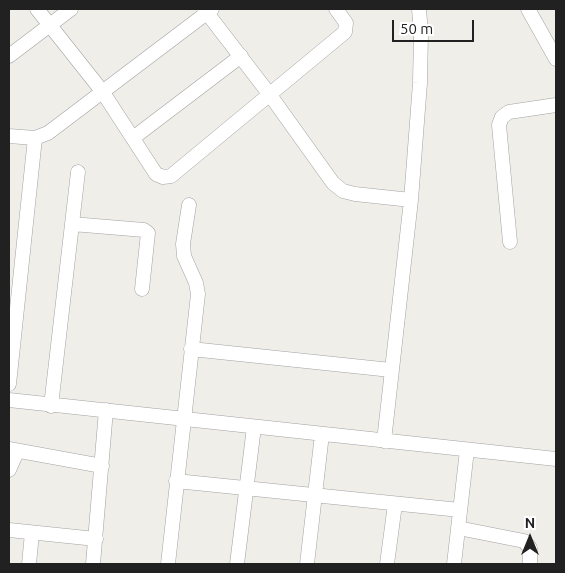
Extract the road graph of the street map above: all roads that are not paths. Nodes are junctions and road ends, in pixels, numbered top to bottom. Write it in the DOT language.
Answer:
graph roads {
  1 [pos="37,9"];
  2 [pos="71,9"];
  3 [pos="336,9"];
  4 [pos="419,9"];
  5 [pos="528,9"];
  6 [pos="208,10"];
  7 [pos="50,25"];
  8 [pos="9,56"];
  9 [pos="241,56"];
  10 [pos="556,59"];
  11 [pos="102,91"];
  12 [pos="270,95"];
  13 [pos="556,105"];
  14 [pos="9,136"];
  15 [pos="35,138"];
  16 [pos="133,138"];
  17 [pos="78,172"];
  18 [pos="411,200"];
  19 [pos="189,205"];
  20 [pos="72,224"];
  21 [pos="510,242"];
  22 [pos="142,289"];
  23 [pos="191,349"];
  24 [pos="390,370"];
  25 [pos="9,384"];
  26 [pos="9,400"];
  27 [pos="51,406"];
  28 [pos="106,410"];
  29 [pos="184,420"];
  30 [pos="254,427"];
  31 [pos="322,434"];
  32 [pos="384,441"];
  33 [pos="467,450"];
  34 [pos="13,451"];
  35 [pos="556,458"];
  36 [pos="102,466"];
  37 [pos="9,470"];
  38 [pos="176,481"];
  39 [pos="246,488"];
  40 [pos="316,496"];
  41 [pos="395,504"];
  42 [pos="460,510"];
  43 [pos="458,528"];
  44 [pos="9,530"];
  45 [pos="32,533"];
  46 [pos="96,539"];
  47 [pos="29,564"];
  48 [pos="93,564"];
  49 [pos="168,564"];
  50 [pos="238,564"];
  51 [pos="307,564"];
  52 [pos="387,564"];
  53 [pos="454,564"];
  54 [pos="530,564"];
  1 -- 7 [label="street"];
  2 -- 7 [label="street"];
  3 -- 12 [label="street"];
  4 -- 18 [label="street"];
  5 -- 10 [label="street"];
  6 -- 9 [label="street"];
  6 -- 11 [label="street"];
  7 -- 8 [label="street"];
  7 -- 11 [label="street"];
  9 -- 12 [label="street"];
  9 -- 16 [label="street"];
  11 -- 15 [label="street"];
  11 -- 16 [label="street"];
  12 -- 16 [label="street"];
  12 -- 18 [label="street"];
  13 -- 21 [label="street"];
  14 -- 15 [label="street"];
  15 -- 25 [label="street"];
  17 -- 20 [label="street"];
  18 -- 24 [label="street"];
  19 -- 23 [label="street"];
  20 -- 22 [label="street"];
  20 -- 27 [label="street"];
  23 -- 24 [label="street"];
  23 -- 29 [label="street"];
  24 -- 32 [label="street"];
  26 -- 27 [label="street"];
  27 -- 28 [label="street"];
  28 -- 29 [label="street"];
  28 -- 36 [label="street"];
  29 -- 30 [label="street"];
  29 -- 38 [label="street"];
  30 -- 31 [label="street"];
  30 -- 39 [label="street"];
  31 -- 32 [label="street"];
  31 -- 40 [label="street"];
  32 -- 33 [label="street"];
  33 -- 35 [label="street"];
  33 -- 42 [label="street"];
  34 -- 36 [label="street"];
  34 -- 37 [label="street"];
  36 -- 46 [label="street"];
  38 -- 39 [label="street"];
  38 -- 49 [label="street"];
  39 -- 40 [label="street"];
  39 -- 50 [label="street"];
  40 -- 41 [label="street"];
  40 -- 51 [label="street"];
  41 -- 42 [label="street"];
  41 -- 52 [label="street"];
  42 -- 43 [label="street"];
  43 -- 53 [label="street"];
  43 -- 54 [label="street"];
  44 -- 45 [label="street"];
  45 -- 46 [label="street"];
  45 -- 47 [label="street"];
  46 -- 48 [label="street"];
}
